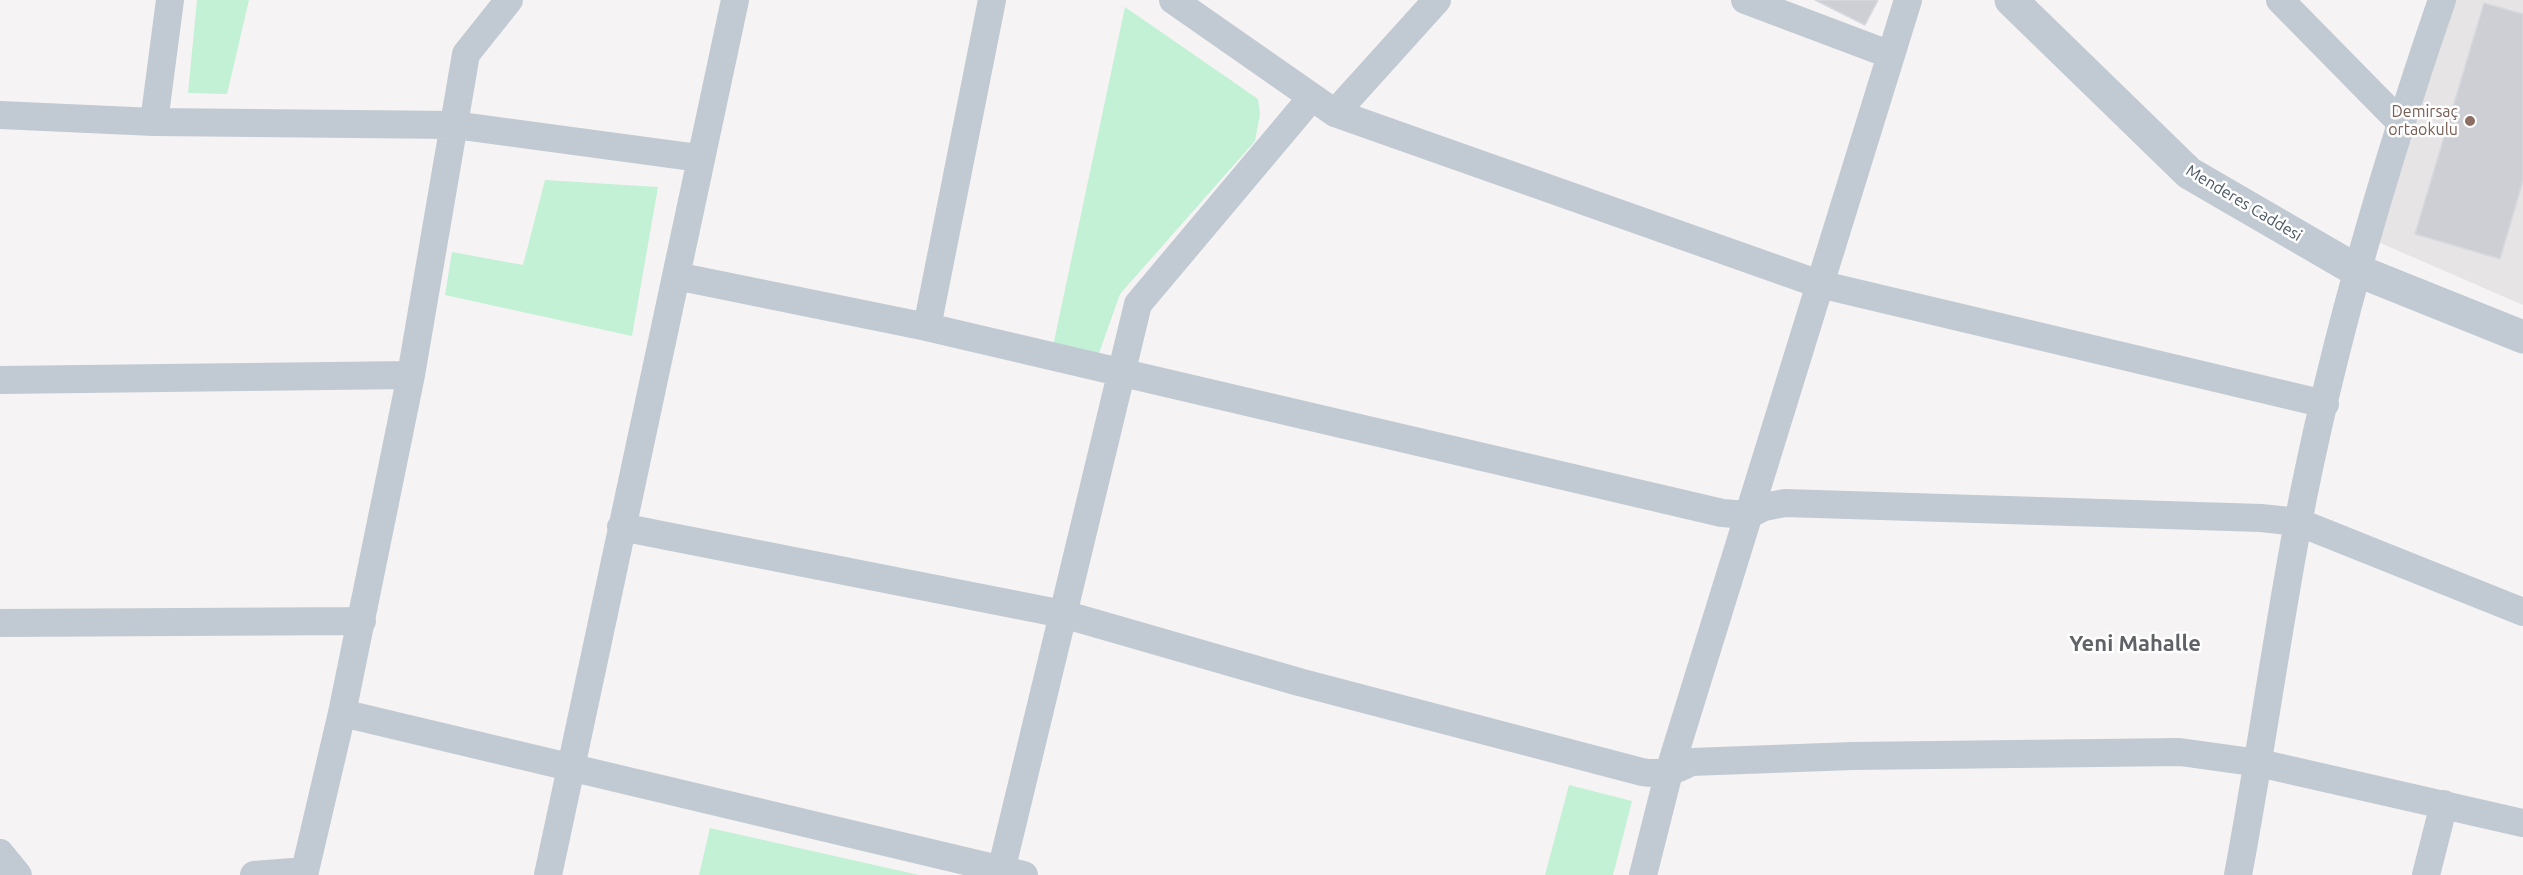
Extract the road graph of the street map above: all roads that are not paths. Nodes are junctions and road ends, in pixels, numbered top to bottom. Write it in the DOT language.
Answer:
graph roads {
  1 [pos="170,0"];
  2 [pos="509,0"];
  3 [pos="735,0"];
  4 [pos="992,0"];
  5 [pos="1173,0"];
  6 [pos="1437,0"];
  7 [pos="1745,0"];
  8 [pos="1908,0"];
  9 [pos="2011,0"];
  10 [pos="2280,0"];
  11 [pos="2442,0"];
  12 [pos="1891,55"];
  13 [pos="1324,105"];
  14 [pos="0,115"];
  15 [pos="154,122"];
  16 [pos="2400,122"];
  17 [pos="454,125"];
  18 [pos="699,158"];
  19 [pos="2356,270"];
  20 [pos="676,276"];
  21 [pos="1820,284"];
  22 [pos="927,327"];
  23 [pos="2523,337"];
  24 [pos="1121,372"];
  25 [pos="411,375"];
  26 [pos="0,380"];
  27 [pos="2325,404"];
  28 [pos="1759,478"];
  29 [pos="1785,503"];
  30 [pos="1735,514"];
  31 [pos="2298,522"];
  32 [pos="621,527"];
  33 [pos="2523,612"];
  34 [pos="1063,614"];
  35 [pos="362,621"];
  36 [pos="0,623"];
  37 [pos="342,713"];
  38 [pos="1688,715"];
  39 [pos="1715,761"];
  40 [pos="2259,763"];
  41 [pos="570,767"];
  42 [pos="1664,775"];
  43 [pos="2444,804"];
  44 [pos="2523,823"];
  45 [pos="0,853"];
  46 [pos="305,873"];
  47 [pos="1009,873"];
  48 [pos="18,875"];
  49 [pos="254,875"];
  50 [pos="548,875"];
  51 [pos="1643,875"];
  52 [pos="2238,875"];
  53 [pos="2426,875"];
  1 -- 15 [label="street"];
  2 -- 17 [label="street"];
  3 -- 18 [label="street"];
  4 -- 22 [label="street"];
  5 -- 13 [label="street"];
  6 -- 13 [label="street"];
  7 -- 12 [label="street"];
  8 -- 12 [label="street"];
  9 -- 19 [label="street, Menderes Caddesi"];
  10 -- 16 [label="street"];
  11 -- 16 [label="street"];
  12 -- 21 [label="street"];
  13 -- 21 [label="street"];
  13 -- 24 [label="street"];
  14 -- 15 [label="street"];
  15 -- 17 [label="street"];
  16 -- 19 [label="street"];
  17 -- 18 [label="street"];
  17 -- 25 [label="street"];
  18 -- 20 [label="street"];
  19 -- 23 [label="street, Menderes Caddesi"];
  19 -- 27 [label="street"];
  20 -- 22 [label="street"];
  20 -- 32 [label="street"];
  21 -- 27 [label="street"];
  21 -- 28 [label="street"];
  22 -- 24 [label="street"];
  24 -- 30 [label="street"];
  24 -- 34 [label="street"];
  25 -- 26 [label="street"];
  25 -- 35 [label="street"];
  27 -- 31 [label="street"];
  28 -- 29 [label="street"];
  28 -- 30 [label="street"];
  29 -- 30 [label="street"];
  29 -- 31 [label="street"];
  30 -- 38 [label="street"];
  31 -- 33 [label="street"];
  31 -- 40 [label="street"];
  32 -- 34 [label="street"];
  32 -- 41 [label="street"];
  34 -- 42 [label="street"];
  34 -- 47 [label="street"];
  35 -- 36 [label="street"];
  35 -- 37 [label="street"];
  37 -- 41 [label="street"];
  37 -- 46 [label="street"];
  38 -- 39 [label="street"];
  38 -- 42 [label="street"];
  39 -- 40 [label="street"];
  39 -- 42 [label="street"];
  40 -- 43 [label="street"];
  40 -- 52 [label="street"];
  41 -- 47 [label="street"];
  41 -- 50 [label="street"];
  42 -- 51 [label="street"];
  43 -- 44 [label="street"];
  43 -- 53 [label="street"];
  45 -- 48 [label="street"];
  46 -- 49 [label="street"];
}
